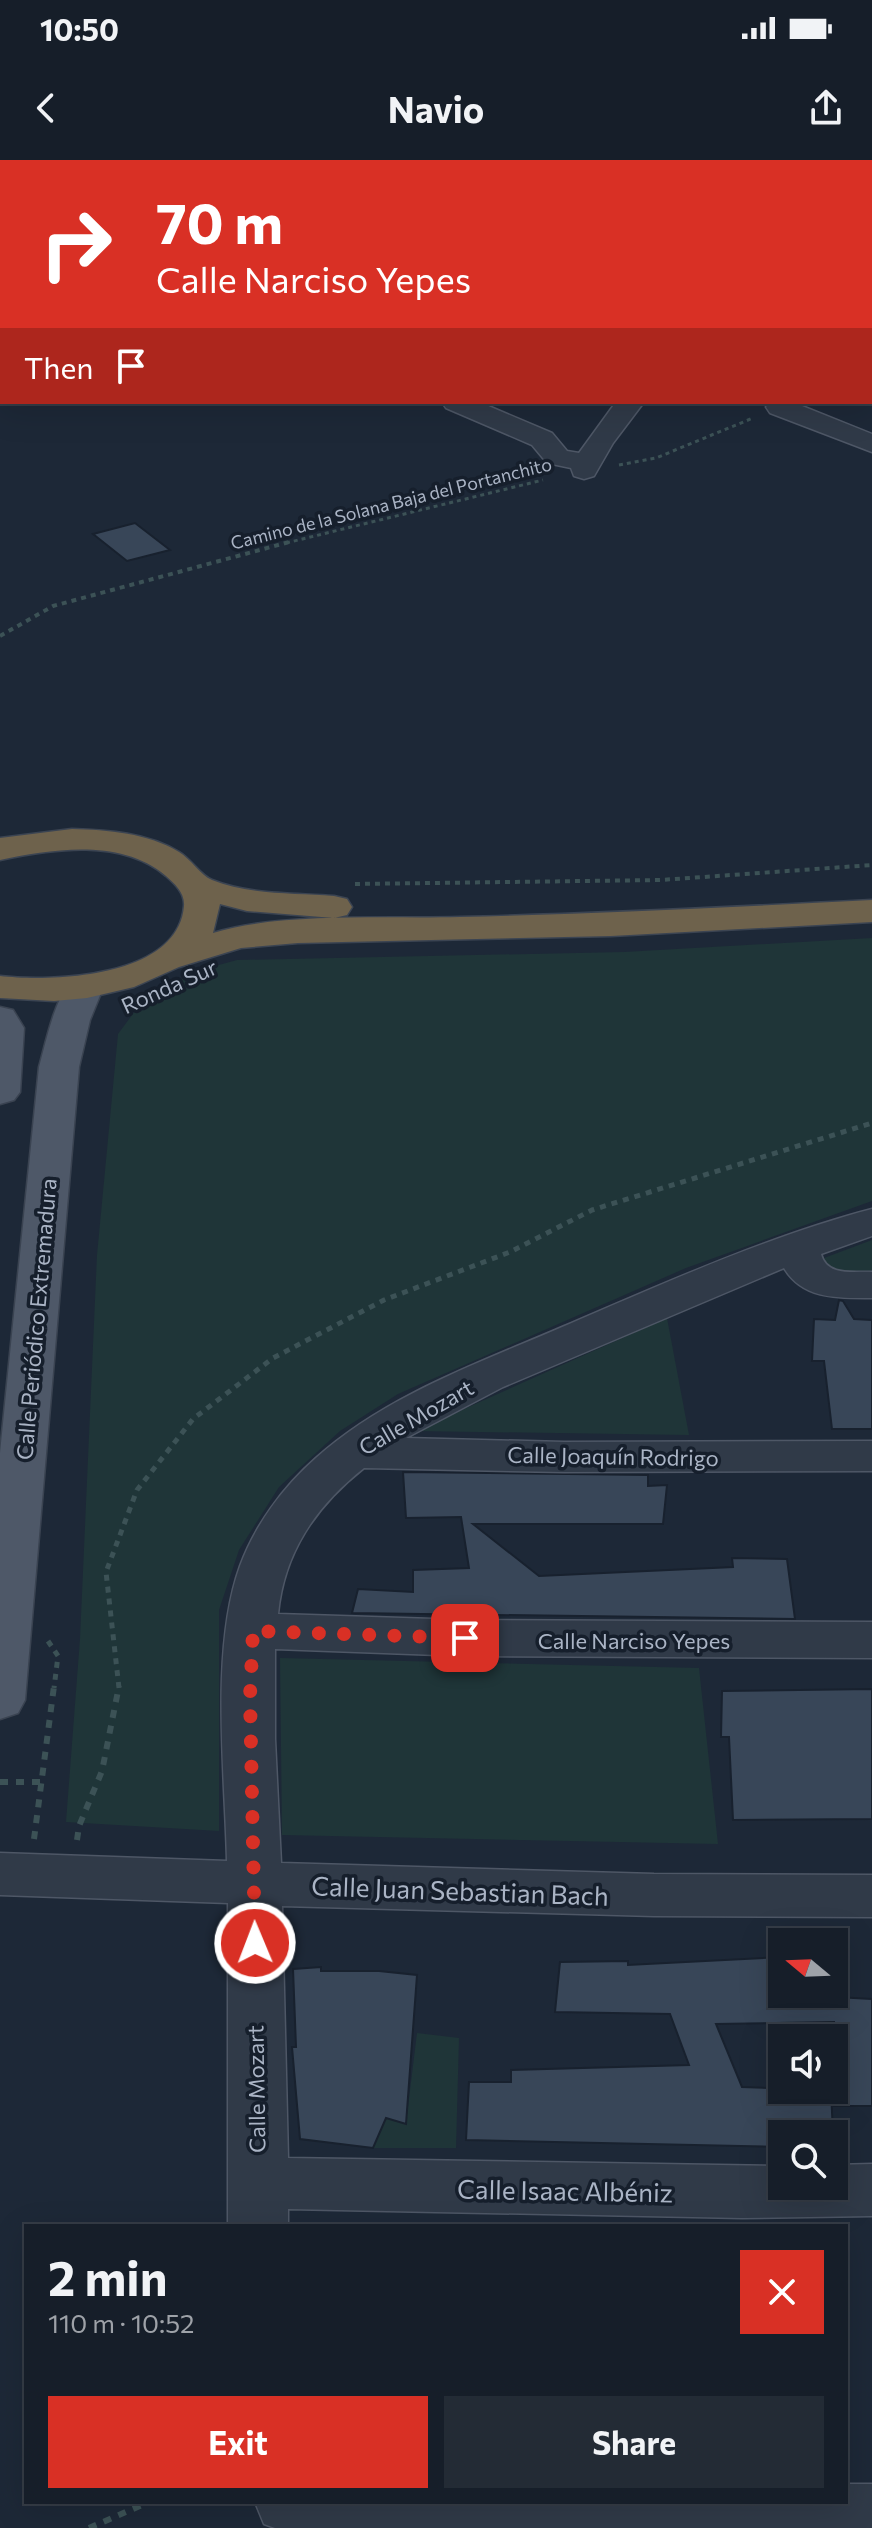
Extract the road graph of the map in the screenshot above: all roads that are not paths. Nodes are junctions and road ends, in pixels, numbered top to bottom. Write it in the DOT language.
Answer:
graph roads {
  1 [pos="461,404"];
  2 [pos="629,404"];
  3 [pos="780,407"];
  4 [pos="872,444"];
  5 [pos="0,849"];
  6 [pos="197,887"];
  7 [pos="872,889"];
  8 [pos="872,911"];
  9 [pos="167,959"];
  10 [pos="0,987"];
  11 [pos="84,988"];
  12 [pos="0,1018"];
  13 [pos="0,1092"];
  14 [pos="872,1222"];
  15 [pos="798,1247"];
  16 [pos="872,1285"];
  17 [pos="355,1452"];
  18 [pos="872,1456"];
  19 [pos="253,1631"];
  20 [pos="872,1640"];
  21 [pos="0,1700"];
  22 [pos="0,1874"];
  23 [pos="255,1883"];
  24 [pos="872,1896"];
  25 [pos="872,2190"];
  26 [pos="258,2204"];
  27 [pos="294,2504"];
  28 [pos="872,2515"];
  1 -- 2 [label="street"];
  3 -- 4 [label="street"];
  5 -- 6 [label="highway"];
  6 -- 7 [label="highway"];
  6 -- 9 [label="highway"];
  8 -- 9 [label="highway, Ronda Sur"];
  9 -- 11 [label="highway"];
  10 -- 11 [label="highway"];
  11 -- 21 [label="main road, Calle Periódico Extremadura"];
  12 -- 13 [label="main road"];
  14 -- 15 [label="street, Calle Mozart"];
  15 -- 16 [label="street"];
  15 -- 17 [label="street, Calle Mozart"];
  17 -- 18 [label="street, Calle Joaquín Rodrigo"];
  17 -- 19 [label="street, Calle Mozart"];
  19 -- 20 [label="street, Calle Narciso Yepes"];
  19 -- 23 [label="street, Calle Mozart"];
  22 -- 23 [label="street, Calle Juan Sebastian Bach"];
  23 -- 24 [label="street, Calle Juan Sebastian Bach"];
  23 -- 26 [label="street, Calle Mozart"];
  25 -- 26 [label="street, Calle Isaac Albéniz"];
  27 -- 28 [label="street"];
}
